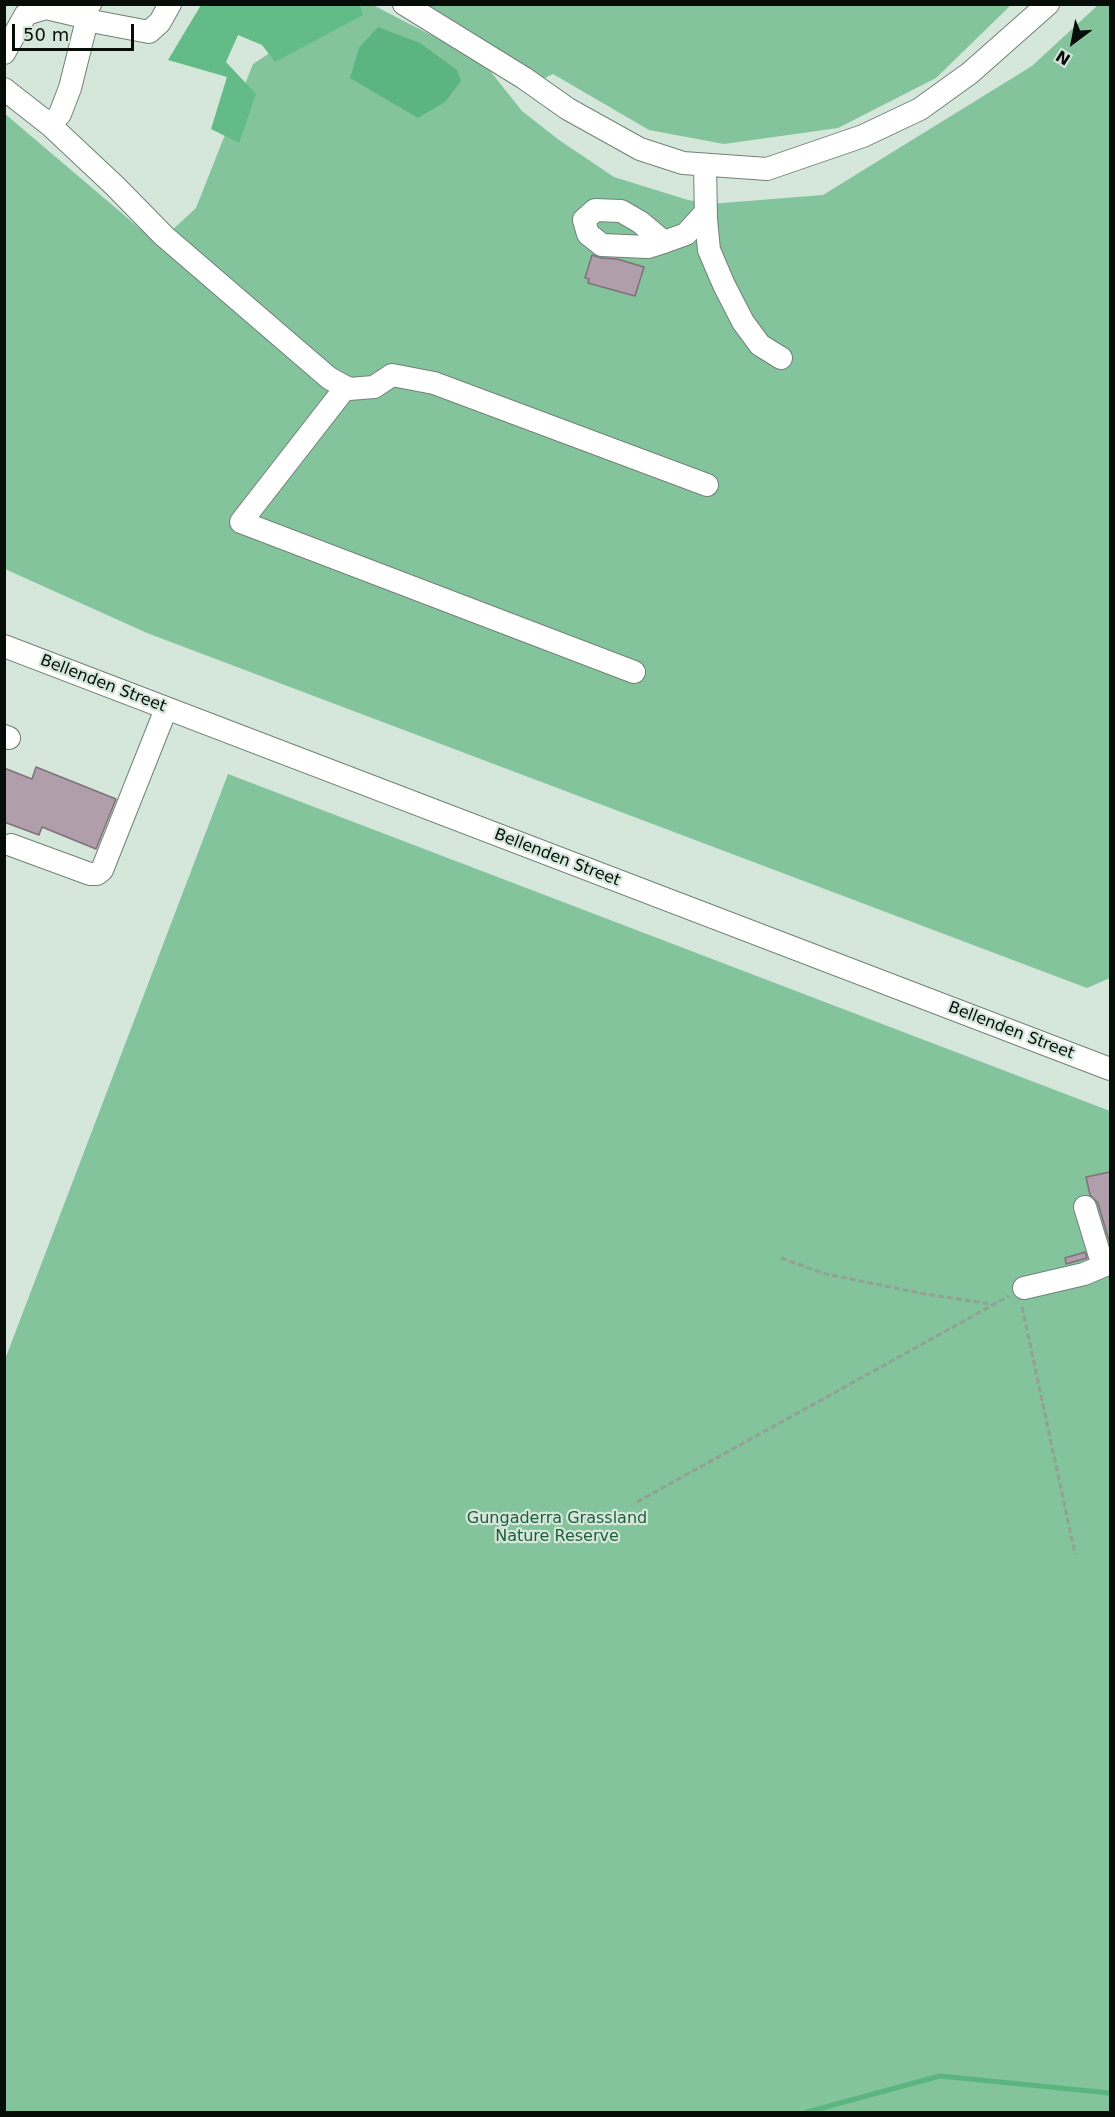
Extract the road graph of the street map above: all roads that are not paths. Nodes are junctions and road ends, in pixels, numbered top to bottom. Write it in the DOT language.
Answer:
graph roads {
  1 [pos="170,4"];
  2 [pos="404,4"];
  3 [pos="1048,4"];
  4 [pos="85,13"];
  5 [pos="4,53"];
  6 [pos="4,89"];
  7 [pos="50,125"];
  8 [pos="705,165"];
  9 [pos="706,212"];
  10 [pos="664,242"];
  11 [pos="781,358"];
  12 [pos="345,387"];
  13 [pos="707,485"];
  14 [pos="4,646"];
  15 [pos="634,672"];
  16 [pos="166,709"];
  17 [pos="11,844"];
  18 [pos="1110,1069"];
  19 [pos="1085,1207"];
  20 [pos="1106,1265"];
  21 [pos="1021,1289"];
  1 -- 4 [label="street"];
  2 -- 8 [label="street"];
  3 -- 8 [label="street"];
  4 -- 5 [label="street"];
  4 -- 7 [label="street"];
  6 -- 7 [label="street"];
  7 -- 12 [label="street"];
  8 -- 9 [label="street"];
  9 -- 10 [label="street"];
  9 -- 11 [label="street"];
  12 -- 13 [label="street"];
  12 -- 15 [label="street"];
  14 -- 16 [label="street, Bellenden Street"];
  16 -- 17 [label="street"];
  16 -- 18 [label="street, Bellenden Street"];
  19 -- 20 [label="street"];
  20 -- 21 [label="street"];
}
